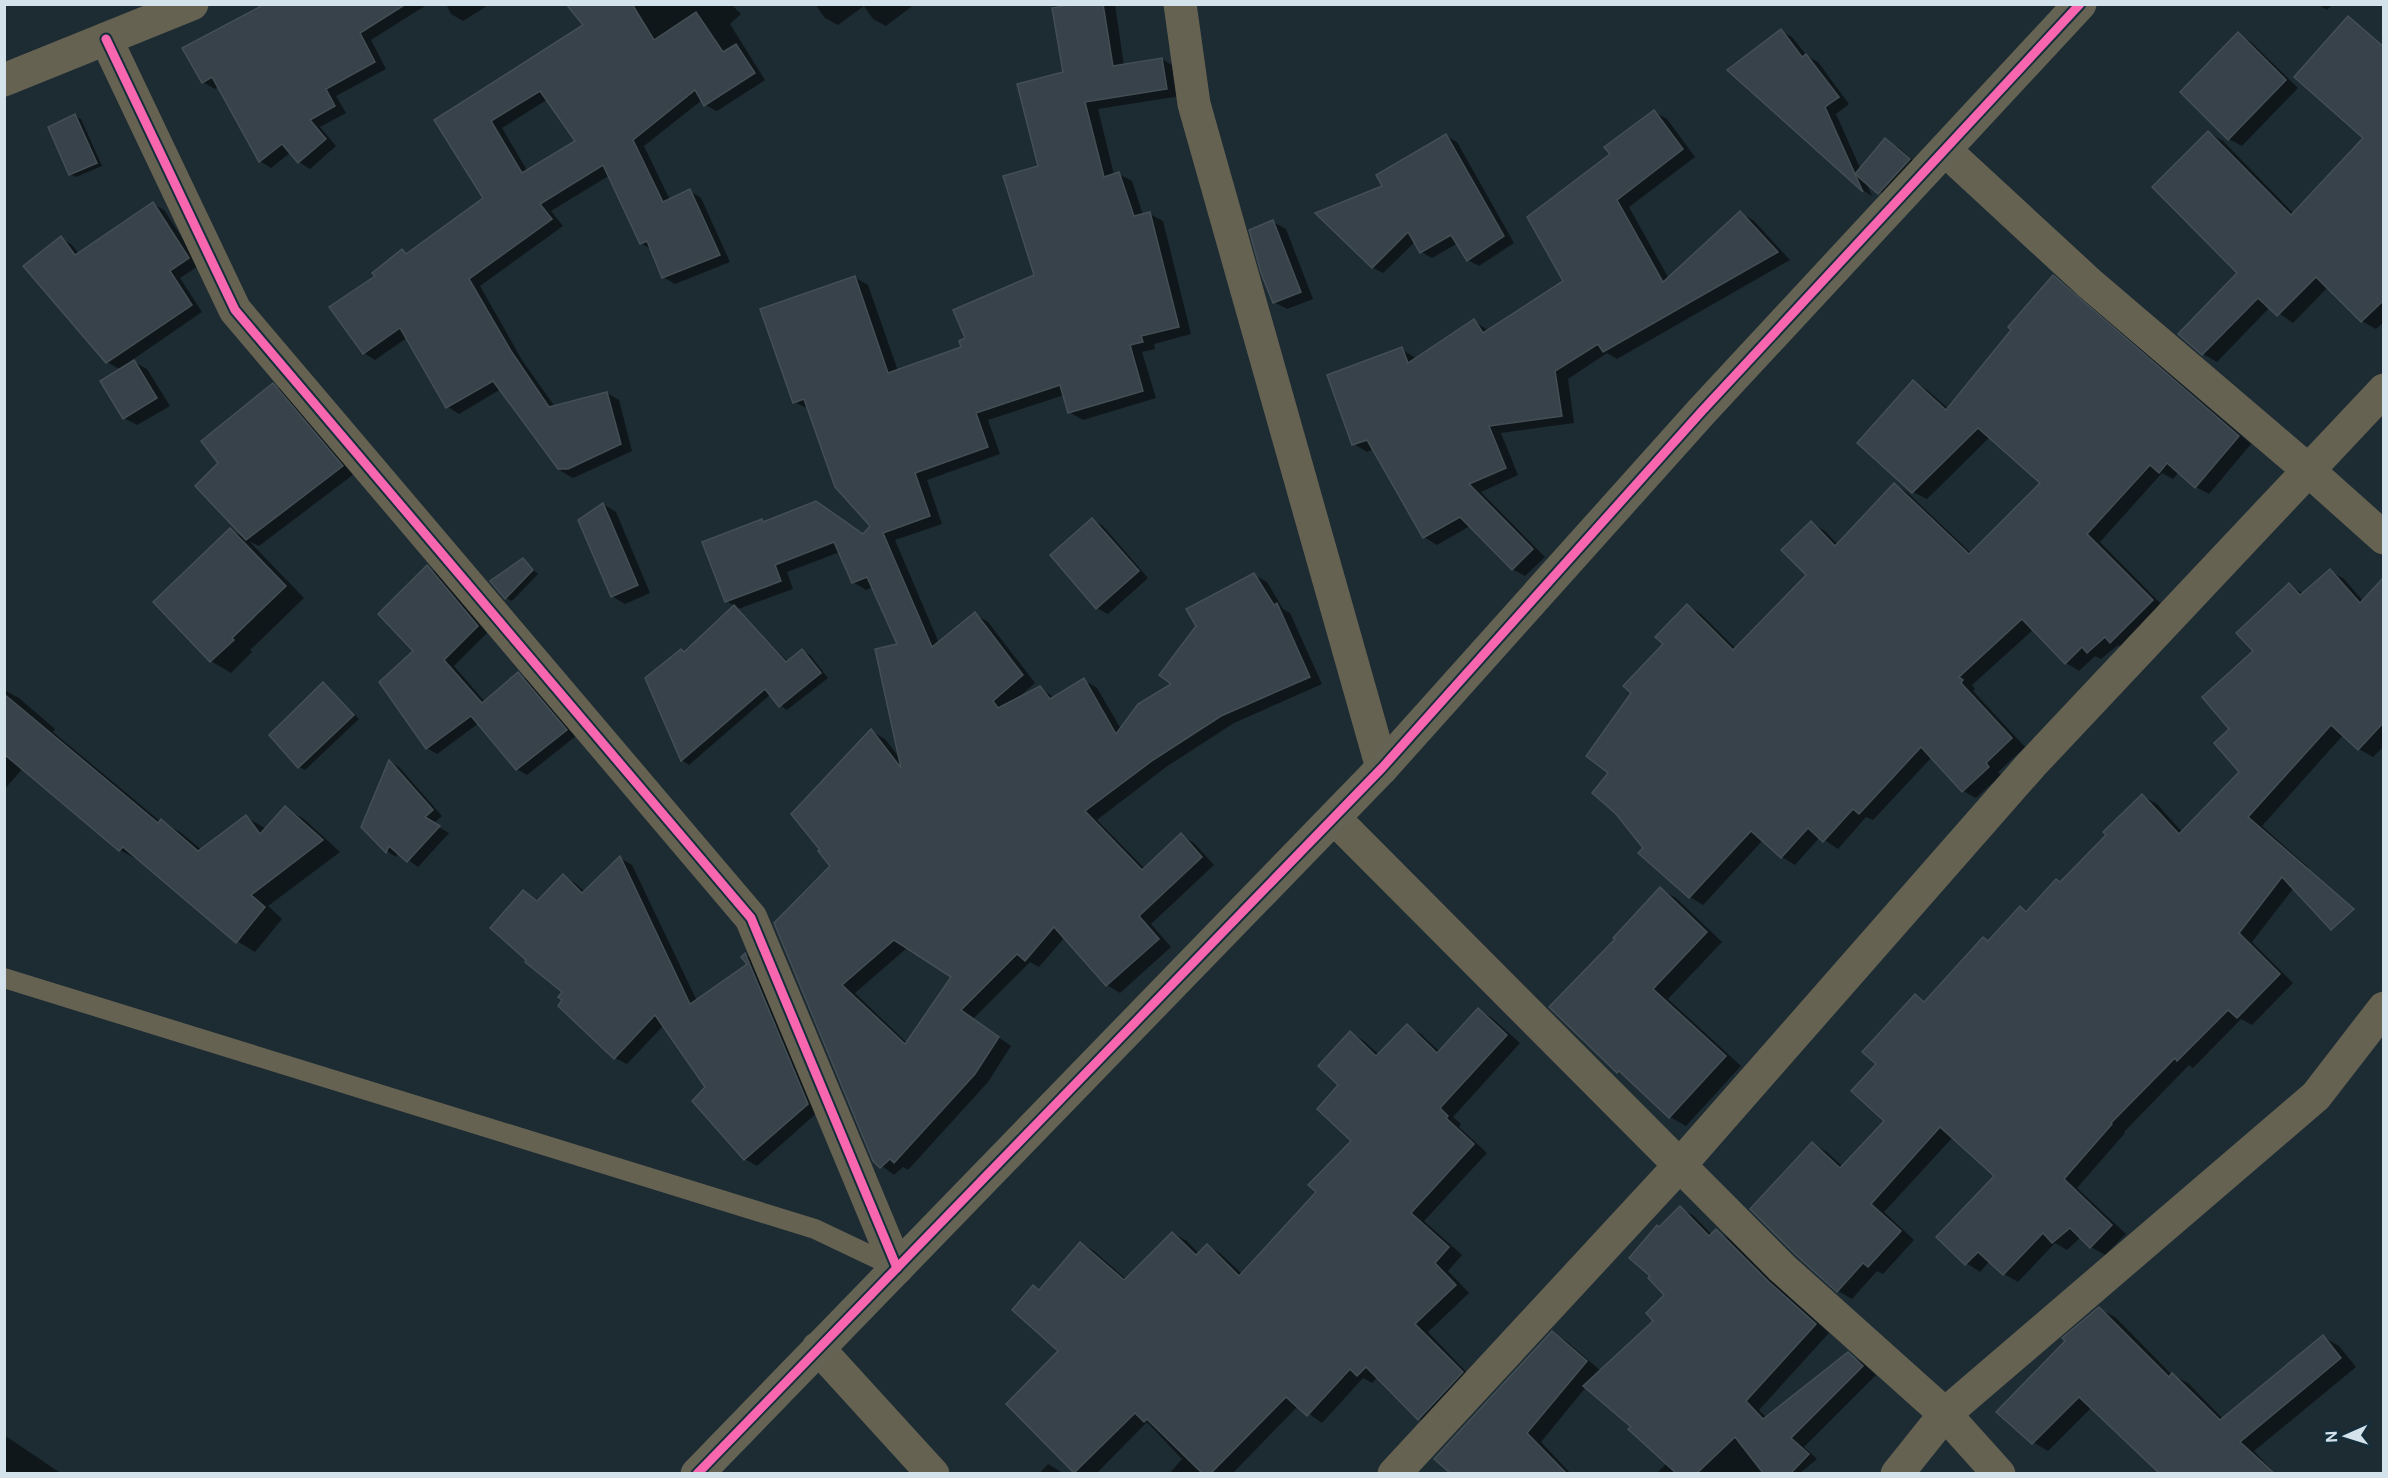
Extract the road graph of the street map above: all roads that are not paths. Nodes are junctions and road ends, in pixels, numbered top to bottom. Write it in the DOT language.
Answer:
graph roads {
  1 [pos="192,4"];
  2 [pos="1180,4"];
  3 [pos="2080,4"];
  4 [pos="106,39"];
  5 [pos="4,80"];
  6 [pos="1945,150"];
  7 [pos="2384,390"];
  8 [pos="2308,470"];
  9 [pos="2384,538"];
  10 [pos="1382,768"];
  11 [pos="1334,818"];
  12 [pos="4,978"];
  13 [pos="2384,1008"];
  14 [pos="1680,1165"];
  15 [pos="897,1268"];
  16 [pos="818,1348"];
  17 [pos="1945,1414"];
  18 [pos="697,1473"];
  19 [pos="933,1473"];
  20 [pos="1394,1473"];
  21 [pos="1897,1473"];
  22 [pos="1999,1473"];
  1 -- 4 [label="street"];
  2 -- 10 [label="street"];
  3 -- 6 [label="street"];
  4 -- 5 [label="street"];
  4 -- 15 [label="street"];
  6 -- 8 [label="street"];
  6 -- 10 [label="street"];
  7 -- 8 [label="street"];
  8 -- 9 [label="street"];
  8 -- 14 [label="street"];
  10 -- 11 [label="street"];
  11 -- 14 [label="street"];
  11 -- 15 [label="street"];
  12 -- 15 [label="lane"];
  13 -- 17 [label="street"];
  14 -- 17 [label="street"];
  14 -- 20 [label="street"];
  15 -- 16 [label="street"];
  16 -- 18 [label="street"];
  16 -- 19 [label="street"];
  17 -- 21 [label="street"];
  17 -- 22 [label="street"];
}
